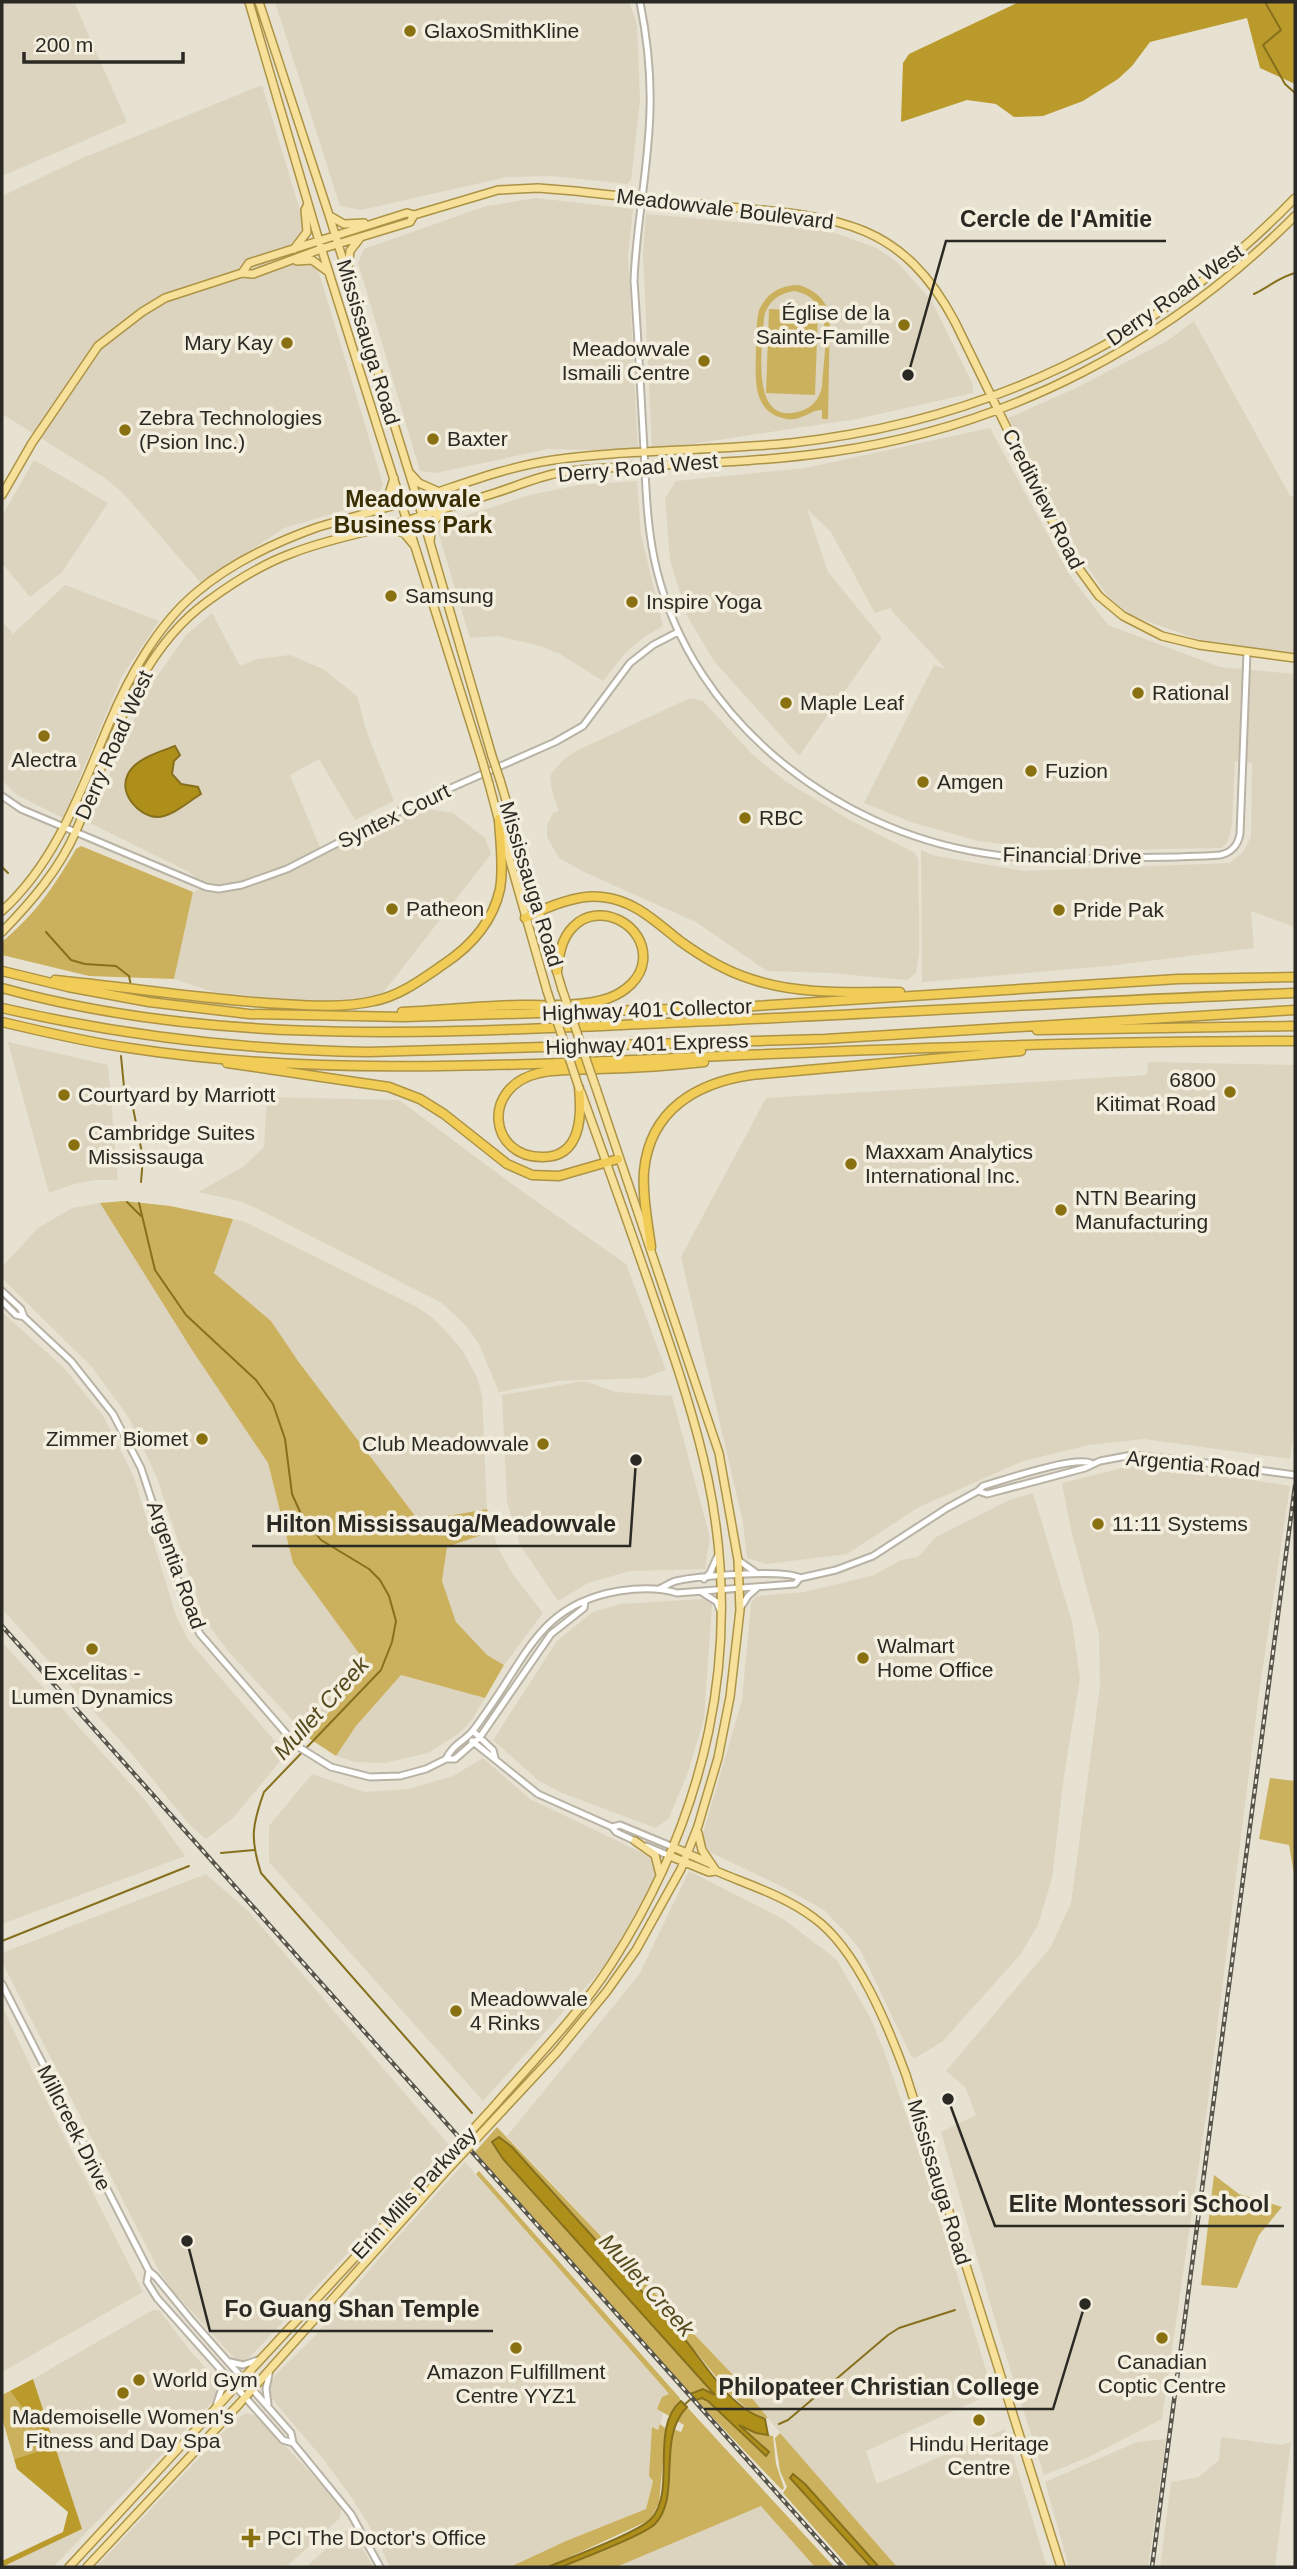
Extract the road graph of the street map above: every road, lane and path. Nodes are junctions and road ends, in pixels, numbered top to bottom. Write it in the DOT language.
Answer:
graph roads {
  1 [pos="249,2"];
  2 [pos="259,2"];
  3 [pos="640,2"];
  4 [pos="641,198"];
  5 [pos="1295,198"];
  6 [pos="308,204"];
  7 [pos="329,215"];
  8 [pos="414,215"];
  9 [pos="1295,216"];
  10 [pos="373,224"];
  11 [pos="360,237"];
  12 [pos="336,240"];
  13 [pos="320,245"];
  14 [pos="293,249"];
  15 [pos="290,260"];
  16 [pos="347,272"];
  17 [pos="242,273"];
  18 [pos="330,275"];
  19 [pos="992,398"];
  20 [pos="998,410"];
  21 [pos="644,453"];
  22 [pos="644,466"];
  23 [pos="408,471"];
  24 [pos="394,477"];
  25 [pos="438,492"];
  26 [pos="2,495"];
  27 [pos="417,498"];
  28 [pos="402,503"];
  29 [pos="442,510"];
  30 [pos="377,511"];
  31 [pos="421,516"];
  32 [pos="408,520"];
  33 [pos="383,527"];
  34 [pos="430,545"];
  35 [pos="419,557"];
  36 [pos="678,632"];
  37 [pos="1247,652"];
  38 [pos="1295,658"];
  39 [pos="2,796"];
  40 [pos="499,819"];
  41 [pos="64,827"];
  42 [pos="76,833"];
  43 [pos="2,911"];
  44 [pos="539,911"];
  45 [pos="525,918"];
  46 [pos="2,932"];
  47 [pos="2,971"];
  48 [pos="557,971"];
  49 [pos="21,976"];
  50 [pos="1295,977"];
  51 [pos="2,988"];
  52 [pos="983,991"];
  53 [pos="1295,993"];
  54 [pos="2,1008"];
  55 [pos="1295,1010"];
  56 [pos="335,1017"];
  57 [pos="2,1022"];
  58 [pos="1295,1026"];
  59 [pos="954,1031"];
  60 [pos="1170,1041"];
  61 [pos="1295,1041"];
  62 [pos="173,1054"];
  63 [pos="774,1054"];
  64 [pos="579,1088"];
  65 [pos="618,1159"];
  66 [pos="607,1164"];
  67 [pos="651,1247"];
  68 [pos="2,1291"];
  69 [pos="2,1301"];
  70 [pos="24,1317"];
  71 [pos="1295,1475"];
  72 [pos="718,1554"];
  73 [pos="738,1560"];
  74 [pos="758,1574"];
  75 [pos="740,1575"];
  76 [pos="719,1577"];
  77 [pos="800,1578"];
  78 [pos="704,1579"];
  79 [pos="661,1588"];
  80 [pos="757,1588"];
  81 [pos="740,1589"];
  82 [pos="720,1590"];
  83 [pos="700,1591"];
  84 [pos="585,1602"];
  85 [pos="740,1610"];
  86 [pos="721,1611"];
  87 [pos="473,1731"];
  88 [pos="467,1737"];
  89 [pos="480,1737"];
  90 [pos="475,1743"];
  91 [pos="495,1758"];
  92 [pos="446,1759"];
  93 [pos="698,1826"];
  94 [pos="612,1827"];
  95 [pos="635,1841"];
  96 [pos="673,1847"];
  97 [pos="687,1854"];
  98 [pos="670,1856"];
  99 [pos="684,1862"];
  100 [pos="714,1868"];
  101 [pos="661,1876"];
  102 [pos="2,1984"];
  103 [pos="446,2165"];
  104 [pos="149,2272"];
  105 [pos="209,2341"];
  106 [pos="201,2349"];
  107 [pos="224,2357"];
  108 [pos="261,2359"];
  109 [pos="216,2366"];
  110 [pos="271,2367"];
  111 [pos="244,2379"];
  112 [pos="236,2388"];
  113 [pos="252,2389"];
  114 [pos="245,2397"];
  115 [pos="268,2407"];
  116 [pos="214,2410"];
  117 [pos="293,2443"];
  118 [pos="69,2567"];
  119 [pos="87,2567"];
  120 [pos="380,2567"];
  121 [pos="1061,2567"];
  1 -- 6 [label="main road, Mississauga Road"];
  2 -- 7 [label="main road, Mississauga Road"];
  3 -- 4 [label="street, Financial Drive"];
  4 -- 8 [label="main road, Meadowvale Boulevard"];
  4 -- 19 [label="main road, Meadowvale Boulevard"];
  4 -- 21 [label="street, Financial Drive"];
  5 -- 19 [label="main road, Derry Road West"];
  6 -- 13 [label="main road, Mississauga Road"];
  6 -- 14 [label="main road"];
  7 -- 10 [label="main road"];
  7 -- 12 [label="main road, Mississauga Road"];
  8 -- 10 [label="main road, Meadowvale Boulevard"];
  8 -- 11 [label="main road, Meadowvale Boulevard"];
  9 -- 20 [label="main road, Derry Road West"];
  10 -- 12 [label="main road, Meadowvale Boulevard"];
  11 -- 12 [label="main road, Meadowvale Boulevard"];
  11 -- 16 [label="main road"];
  12 -- 13 [label="main road, Meadowvale Boulevard"];
  12 -- 16 [label="main road, Mississauga Road"];
  13 -- 14 [label="main road, Meadowvale Boulevard"];
  13 -- 15 [label="main road, Meadowvale Boulevard"];
  13 -- 18 [label="main road, Mississauga Road"];
  14 -- 17 [label="main road, Meadowvale Boulevard"];
  15 -- 17 [label="main road, Meadowvale Boulevard"];
  15 -- 18 [label="main road"];
  16 -- 23 [label="main road, Mississauga Road"];
  17 -- 26 [label="main road, Meadowvale Boulevard"];
  18 -- 24 [label="main road, Mississauga Road"];
  19 -- 20 [label="main road, Creditview Road"];
  19 -- 21 [label="main road, Derry Road West"];
  20 -- 22 [label="main road, Derry Road West"];
  20 -- 37 [label="main road, Creditview Road"];
  21 -- 22 [label="street, Financial Drive"];
  21 -- 25 [label="main road, Derry Road West"];
  22 -- 29 [label="main road, Derry Road West"];
  22 -- 36 [label="street, Financial Drive"];
  23 -- 25 [label="main road"];
  23 -- 27 [label="main road, Mississauga Road"];
  24 -- 28 [label="main road, Mississauga Road"];
  24 -- 30 [label="main road"];
  25 -- 27 [label="main road, Derry Road West"];
  27 -- 28 [label="main road, Derry Road West"];
  27 -- 31 [label="main road, Mississauga Road"];
  28 -- 30 [label="main road, Derry Road West"];
  28 -- 32 [label="main road, Mississauga Road"];
  29 -- 31 [label="main road, Derry Road West"];
  29 -- 34 [label="main road"];
  30 -- 41 [label="main road, Derry Road West"];
  31 -- 32 [label="main road, Derry Road West"];
  31 -- 34 [label="main road, Mississauga Road"];
  32 -- 33 [label="main road, Derry Road West"];
  32 -- 35 [label="main road, Mississauga Road"];
  33 -- 35 [label="main road"];
  33 -- 42 [label="main road, Derry Road West"];
  34 -- 44 [label="main road, Mississauga Road, bridge"];
  35 -- 40 [label="main road, Mississauga Road, bridge"];
  36 -- 37 [label="street, Financial Drive"];
  36 -- 42 [label="street, Syntex Court"];
  37 -- 38 [label="main road, Creditview Road"];
  39 -- 41 [label="street, Syntex Court"];
  40 -- 45 [label="main road, Mississauga Road"];
  40 -- 49 [label="highway"];
  41 -- 42 [label="street, Syntex Court"];
  41 -- 43 [label="main road, Derry Road West"];
  42 -- 46 [label="main road, Derry Road West"];
  44 -- 45 [label="highway"];
  44 -- 48 [label="main road, Mississauga Road"];
  44 -- 52 [label="highway"];
  45 -- 64 [label="main road, Mississauga Road, bridge"];
  47 -- 49 [label="highway, Highway 401 Collector"];
  48 -- 56 [label="highway"];
  48 -- 65 [label="main road, Mississauga Road, bridge"];
  49 -- 56 [label="highway, Highway 401 Collector"];
  50 -- 52 [label="highway, Highway 401 Collector"];
  51 -- 53 [label="highway, Highway 401 Express"];
  52 -- 56 [label="highway, Highway 401 Collector"];
  54 -- 59 [label="highway, Highway 401 Express"];
  55 -- 59 [label="highway, Highway 401 Express"];
  57 -- 62 [label="highway"];
  58 -- 59 [label="highway"];
  60 -- 61 [label="highway"];
  60 -- 63 [label="highway"];
  60 -- 67 [label="highway"];
  62 -- 63 [label="highway"];
  62 -- 66 [label="highway"];
  63 -- 64 [label="highway"];
  64 -- 66 [label="main road, Mississauga Road"];
  65 -- 66 [label="highway"];
  65 -- 67 [label="main road, Mississauga Road"];
  66 -- 72 [label="main road, Mississauga Road"];
  67 -- 73 [label="main road, Mississauga Road"];
  68 -- 70 [label="street, Argentia Road"];
  69 -- 70 [label="street, Argentia Road"];
  70 -- 92 [label="street, Argentia Road"];
  71 -- 77 [label="street, Argentia Road"];
  72 -- 76 [label="main road, Mississauga Road"];
  72 -- 78 [label="street"];
  73 -- 74 [label="street"];
  73 -- 75 [label="main road, Mississauga Road"];
  74 -- 75 [label="street, Argentia Road"];
  74 -- 77 [label="street, Argentia Road"];
  75 -- 76 [label="street, Argentia Road"];
  75 -- 81 [label="main road, Mississauga Road"];
  76 -- 78 [label="street, Argentia Road"];
  76 -- 82 [label="main road, Mississauga Road"];
  77 -- 80 [label="street, Argentia Road"];
  78 -- 79 [label="street, Argentia Road"];
  79 -- 83 [label="street, Argentia Road"];
  79 -- 84 [label="street, Argentia Road"];
  80 -- 81 [label="street, Argentia Road"];
  80 -- 85 [label="street"];
  81 -- 82 [label="street, Argentia Road"];
  81 -- 85 [label="main road, Mississauga Road"];
  82 -- 83 [label="street, Argentia Road"];
  82 -- 86 [label="main road, Mississauga Road"];
  83 -- 86 [label="street"];
  84 -- 87 [label="street, Argentia Road"];
  84 -- 89 [label="street, Argentia Road"];
  85 -- 93 [label="main road, Mississauga Road"];
  86 -- 96 [label="main road, Mississauga Road"];
  87 -- 88 [label="street, Argentia Road"];
  87 -- 89 [label="street"];
  88 -- 90 [label="street"];
  88 -- 92 [label="street, Argentia Road"];
  89 -- 90 [label="street, Argentia Road"];
  89 -- 91 [label="street"];
  90 -- 91 [label="street"];
  90 -- 92 [label="street, Argentia Road"];
  91 -- 94 [label="street"];
  93 -- 97 [label="main road, Mississauga Road"];
  93 -- 100 [label="main road"];
  94 -- 95 [label="street"];
  94 -- 96 [label="street"];
  95 -- 98 [label="street"];
  95 -- 101 [label="main road"];
  96 -- 97 [label="main road, Mississauga Road"];
  96 -- 98 [label="main road, Mississauga Road"];
  97 -- 99 [label="main road, Mississauga Road"];
  97 -- 100 [label="main road, Mississauga Road"];
  98 -- 99 [label="main road, Mississauga Road"];
  98 -- 101 [label="main road, Erin Mills Parkway"];
  99 -- 100 [label="main road, Mississauga Road"];
  99 -- 103 [label="main road, Erin Mills Parkway, bridge"];
  100 -- 121 [label="main road, Mississauga Road"];
  101 -- 103 [label="main road, Erin Mills Parkway, bridge"];
  102 -- 104 [label="street, Millcreek Drive"];
  103 -- 108 [label="main road, Erin Mills Parkway"];
  103 -- 110 [label="main road, Erin Mills Parkway"];
  104 -- 105 [label="street, Millcreek Drive"];
  104 -- 106 [label="street, Millcreek Drive"];
  105 -- 106 [label="street"];
  105 -- 107 [label="street, Millcreek Drive"];
  106 -- 109 [label="street, Millcreek Drive"];
  107 -- 108 [label="street"];
  107 -- 111 [label="street, Millcreek Drive"];
  108 -- 111 [label="main road, Erin Mills Parkway"];
  109 -- 112 [label="street, Millcreek Drive"];
  109 -- 116 [label="street"];
  110 -- 113 [label="main road, Erin Mills Parkway"];
  110 -- 115 [label="street"];
  111 -- 112 [label="main road, Erin Mills Parkway"];
  111 -- 113 [label="street, Millcreek Drive"];
  112 -- 114 [label="street, Millcreek Drive"];
  112 -- 116 [label="main road, Erin Mills Parkway"];
  113 -- 114 [label="main road, Erin Mills Parkway"];
  113 -- 115 [label="street, Millcreek Drive"];
  114 -- 117 [label="street, Millcreek Drive"];
  114 -- 119 [label="main road, Erin Mills Parkway"];
  115 -- 117 [label="street, Millcreek Drive"];
  116 -- 118 [label="main road, Erin Mills Parkway"];
  117 -- 120 [label="street, Millcreek Drive"];
}
